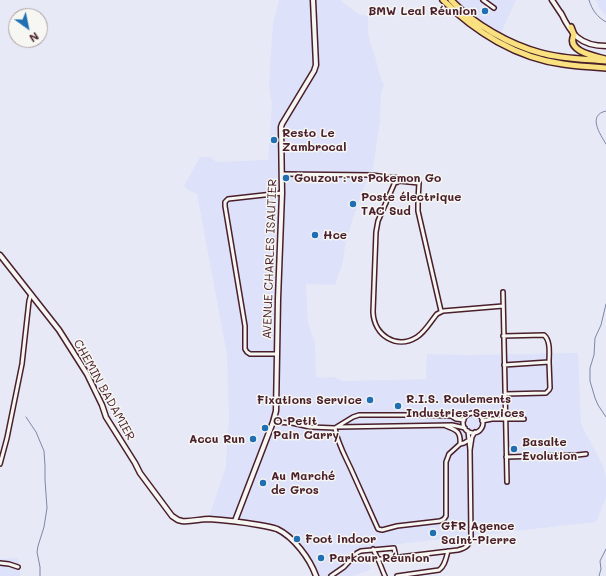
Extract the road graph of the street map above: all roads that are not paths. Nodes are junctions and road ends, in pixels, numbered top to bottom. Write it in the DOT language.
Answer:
graph roads {
  1 [pos="313,0"];
  2 [pos="443,0"];
  3 [pos="451,0"];
  4 [pos="454,0"];
  5 [pos="483,0"];
  6 [pos="552,0"];
  7 [pos="494,8"];
  8 [pos="561,13"];
  9 [pos="485,27"];
  10 [pos="571,27"];
  11 [pos="574,35"];
  12 [pos="590,43"];
  13 [pos="606,46"];
  14 [pos="606,60"];
  15 [pos="606,68"];
  16 [pos="283,174"];
  17 [pos="396,181"];
  18 [pos="282,193"];
  19 [pos="0,255"];
  20 [pos="502,292"];
  21 [pos="31,294"];
  22 [pos="503,306"];
  23 [pos="441,311"];
  24 [pos="504,336"];
  25 [pos="278,354"];
  26 [pos="549,362"];
  27 [pos="504,365"];
  28 [pos="505,394"];
  29 [pos="505,418"];
  30 [pos="524,419"];
  31 [pos="464,420"];
  32 [pos="482,421"];
  33 [pos="273,422"];
  34 [pos="444,426"];
  35 [pos="337,427"];
  36 [pos="465,428"];
  37 [pos="468,431"];
  38 [pos="475,432"];
  39 [pos="469,440"];
  40 [pos="460,444"];
  41 [pos="470,450"];
  42 [pos="586,454"];
  43 [pos="506,457"];
  44 [pos="0,464"];
  45 [pos="507,482"];
  46 [pos="235,521"];
  47 [pos="373,549"];
  48 [pos="448,551"];
  49 [pos="396,557"];
  50 [pos="378,559"];
  51 [pos="0,562"];
  52 [pos="18,568"];
  53 [pos="316,576"];
  54 [pos="331,576"];
  55 [pos="385,576"];
  56 [pos="398,576"];
  1 -- 16 [label="street, AVENUE CHARLES ISAUTIER"];
  2 -- 15 [label="highway"];
  3 -- 9 [label="highway"];
  4 -- 9 [label="highway"];
  5 -- 7 [label="street"];
  6 -- 8 [label="street"];
  8 -- 10 [label="street"];
  8 -- 11 [label="street"];
  9 -- 14 [label="highway"];
  10 -- 11 [label="highway"];
  10 -- 12 [label="street"];
  11 -- 12 [label="street"];
  11 -- 14 [label="highway"];
  12 -- 13 [label="street"];
  16 -- 17 [label="street"];
  16 -- 18 [label="street, AVENUE CHARLES ISAUTIER"];
  17 -- 23 [label="street"];
  17 -- 23 [label="street"];
  18 -- 25 [label="street, AVENUE CHARLES ISAUTIER"];
  18 -- 25 [label="street"];
  19 -- 21 [label="street, CHEMIN BADAMIER"];
  20 -- 22 [label="street"];
  21 -- 44 [label="street"];
  21 -- 46 [label="street, CHEMIN BADAMIER"];
  22 -- 23 [label="street"];
  22 -- 24 [label="street"];
  24 -- 26 [label="street"];
  24 -- 27 [label="street"];
  25 -- 33 [label="street, AVENUE CHARLES ISAUTIER"];
  26 -- 27 [label="street"];
  26 -- 28 [label="street"];
  27 -- 28 [label="street"];
  28 -- 29 [label="street"];
  29 -- 30 [label="street"];
  29 -- 32 [label="street"];
  29 -- 43 [label="street"];
  31 -- 32 [label="street"];
  31 -- 35 [label="street"];
  31 -- 36 [label="street"];
  32 -- 38 [label="street"];
  33 -- 35 [label="street"];
  33 -- 46 [label="street, AVENUE CHARLES ISAUTIER"];
  34 -- 35 [label="street"];
  34 -- 36 [label="street"];
  34 -- 40 [label="street"];
  35 -- 40 [label="street"];
  36 -- 37 [label="street"];
  37 -- 38 [label="street"];
  37 -- 39 [label="street"];
  38 -- 41 [label="street"];
  39 -- 40 [label="street"];
  39 -- 41 [label="street"];
  41 -- 48 [label="street"];
  42 -- 43 [label="street"];
  43 -- 45 [label="street"];
  46 -- 53 [label="street, CHEMIN BADAMIER"];
  47 -- 49 [label="street"];
  47 -- 50 [label="street"];
  47 -- 54 [label="street"];
  48 -- 49 [label="street"];
  48 -- 56 [label="street"];
  49 -- 50 [label="street"];
  50 -- 55 [label="street"];
  51 -- 52 [label="street"];
}
